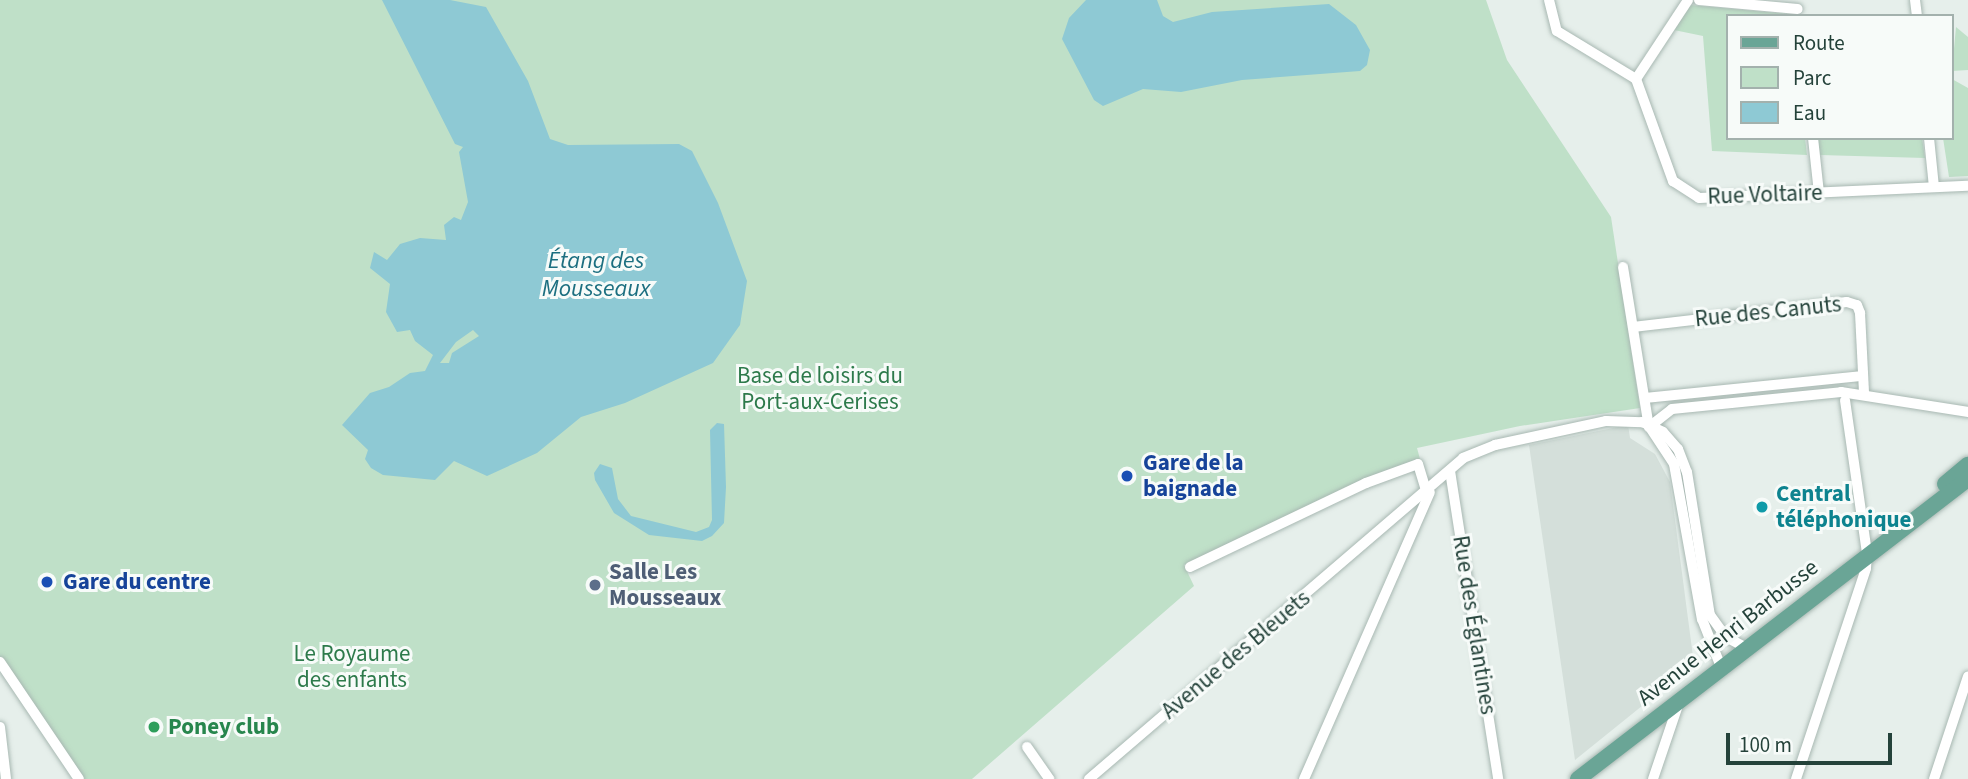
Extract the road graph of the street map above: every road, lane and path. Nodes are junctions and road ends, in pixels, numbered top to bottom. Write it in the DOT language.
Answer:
graph roads {
  1 [pos="1549,0"];
  2 [pos="1688,0"];
  3 [pos="1699,0"];
  4 [pos="1798,8"];
  5 [pos="1636,79"];
  6 [pos="1813,140"];
  7 [pos="1929,140"];
  8 [pos="1968,186"];
  9 [pos="1934,187"];
  10 [pos="1819,193"];
  11 [pos="1623,267"];
  12 [pos="1633,327"];
  13 [pos="1863,376"];
  14 [pos="1864,393"];
  15 [pos="1645,398"];
  16 [pos="1845,401"];
  17 [pos="1968,412"];
  18 [pos="1649,427"];
  19 [pos="1968,465"];
  20 [pos="1450,471"];
  21 [pos="1967,480"];
  22 [pos="1429,491"];
  23 [pos="1906,523"];
  24 [pos="1867,553"];
  25 [pos="1190,567"];
  26 [pos="1745,647"];
  27 [pos="0,662"];
  28 [pos="1721,667"];
  29 [pos="1968,676"];
  30 [pos="1681,699"];
  31 [pos="0,727"];
  32 [pos="1027,747"];
  33 [pos="6,779"];
  34 [pos="79,779"];
  35 [pos="1049,779"];
  36 [pos="1089,779"];
  37 [pos="1304,779"];
  38 [pos="1498,779"];
  39 [pos="1578,779"];
  40 [pos="1653,779"];
  41 [pos="1796,779"];
  42 [pos="1934,779"];
  1 -- 5 [label="street"];
  2 -- 5 [label="street"];
  3 -- 4 [label="street"];
  5 -- 10 [label="street, Rue Voltaire"];
  6 -- 10 [label="street"];
  7 -- 9 [label="street"];
  8 -- 9 [label="street, Rue Voltaire"];
  9 -- 10 [label="street, Rue Voltaire"];
  11 -- 12 [label="street"];
  12 -- 13 [label="street, Rue des Canuts"];
  12 -- 15 [label="street"];
  13 -- 14 [label="street, Rue des Canuts"];
  13 -- 15 [label="street"];
  14 -- 17 [label="street"];
  14 -- 18 [label="street"];
  15 -- 18 [label="street"];
  16 -- 24 [label="street"];
  18 -- 20 [label="street, Avenue des Bleuets"];
  18 -- 26 [label="street"];
  18 -- 28 [label="street"];
  19 -- 23 [label="main road, Avenue Henri Barbusse"];
  20 -- 22 [label="street, Avenue des Bleuets"];
  20 -- 38 [label="street, Rue des Églantines"];
  21 -- 23 [label="main road, Avenue Henri Barbusse"];
  22 -- 25 [label="street"];
  22 -- 36 [label="street, Avenue des Bleuets"];
  22 -- 37 [label="street"];
  23 -- 24 [label="main road, Avenue Henri Barbusse"];
  24 -- 26 [label="main road, Avenue Henri Barbusse"];
  24 -- 41 [label="street"];
  26 -- 28 [label="main road, Avenue Henri Barbusse"];
  27 -- 34 [label="street"];
  28 -- 30 [label="main road, Avenue Henri Barbusse"];
  29 -- 42 [label="street"];
  30 -- 39 [label="main road, Avenue Henri Barbusse"];
  30 -- 40 [label="street"];
  31 -- 33 [label="street"];
  32 -- 35 [label="street"];
}
